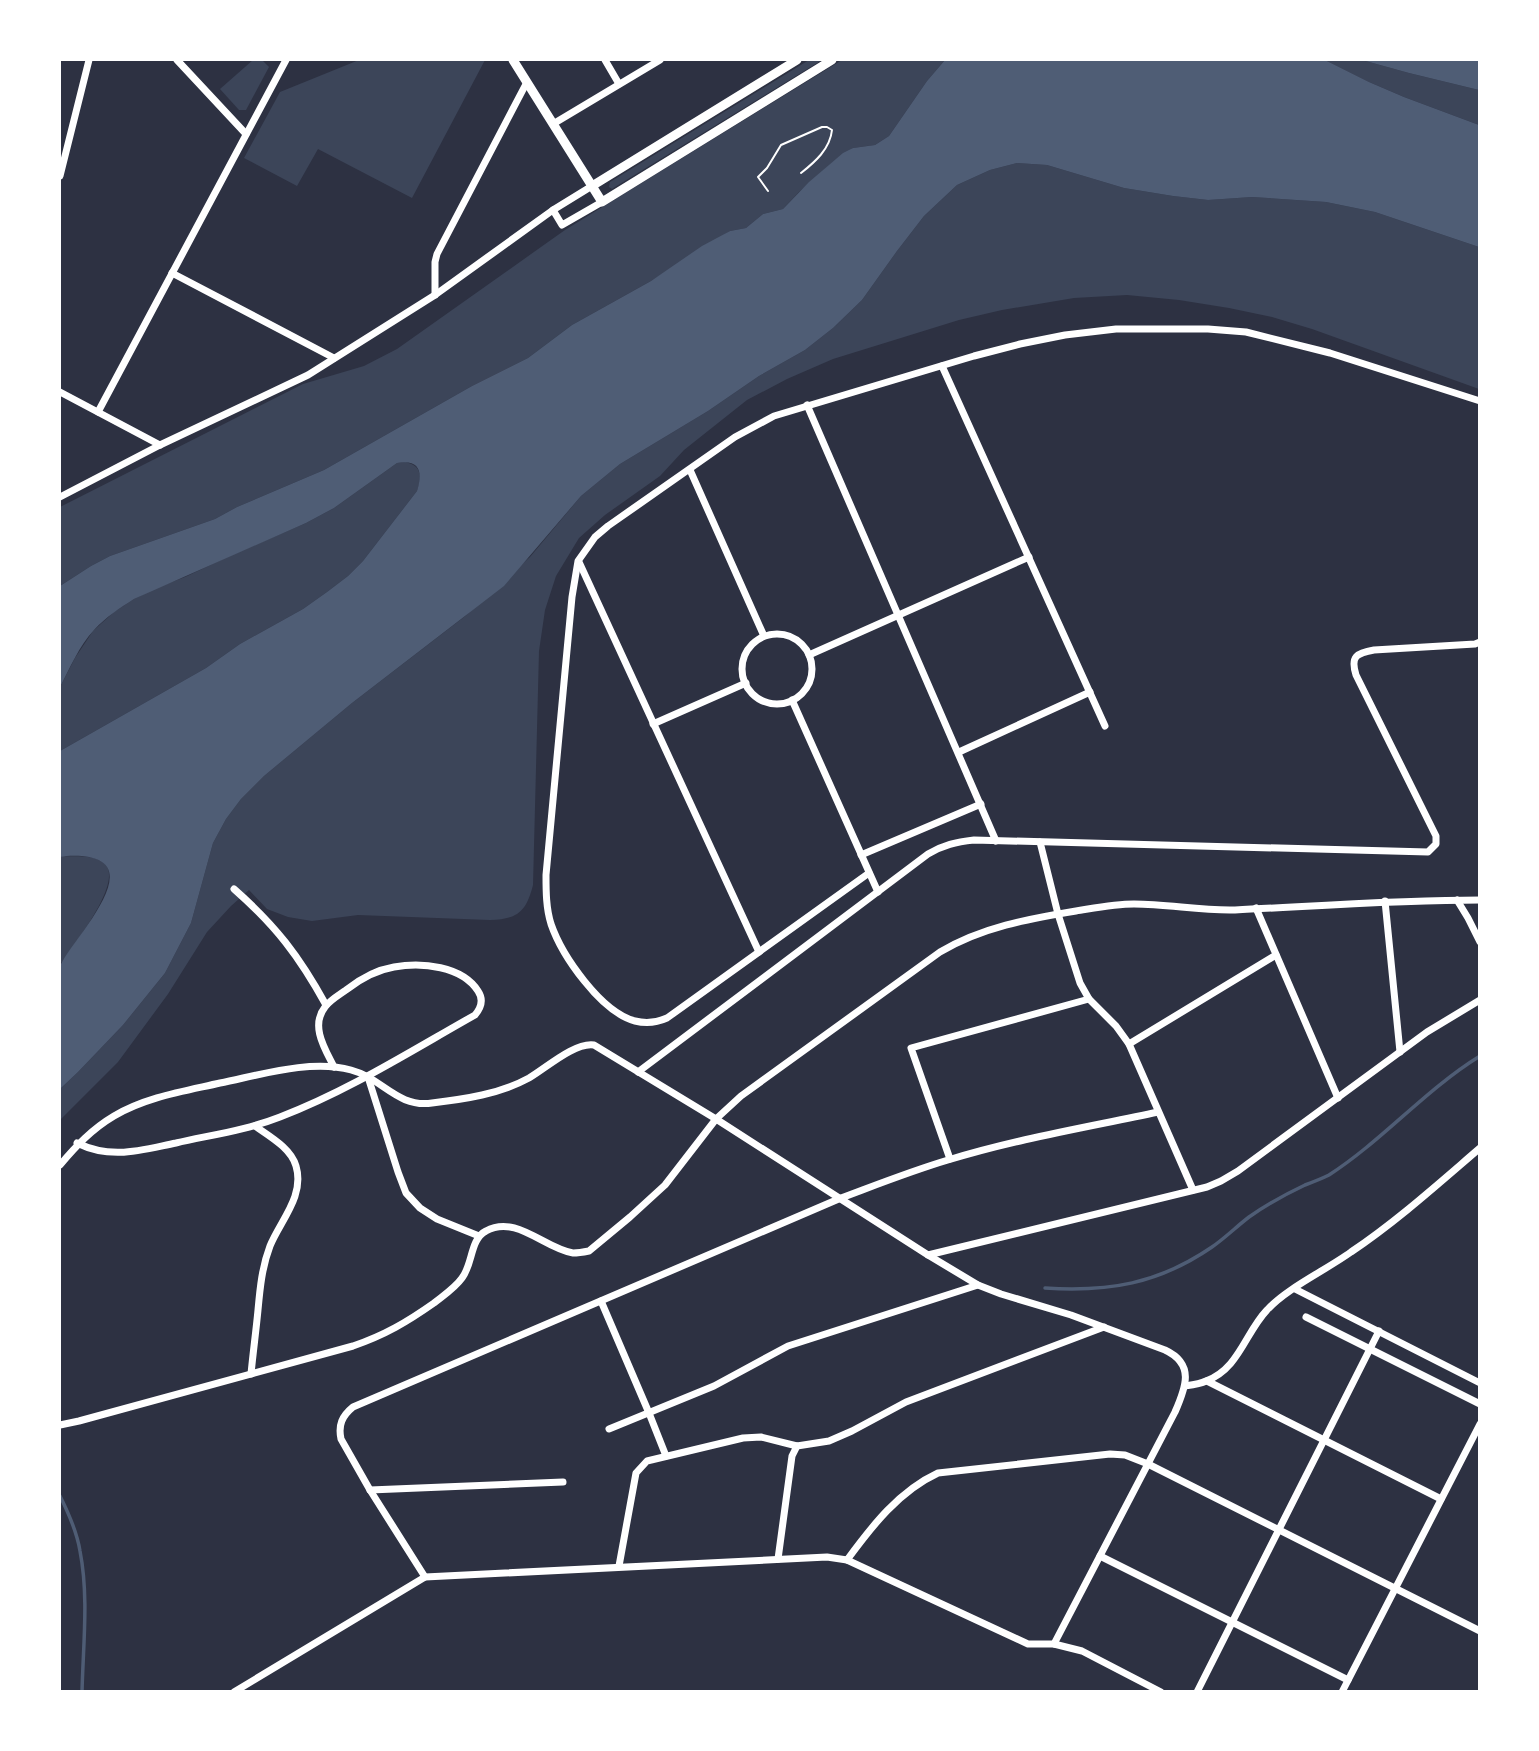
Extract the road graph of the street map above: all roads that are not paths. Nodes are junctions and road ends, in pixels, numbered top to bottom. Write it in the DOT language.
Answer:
graph roads {
  1 [pos="89,60"];
  2 [pos="177,60"];
  3 [pos="286,60"];
  4 [pos="513,60"];
  5 [pos="605,60"];
  6 [pos="660,60"];
  7 [pos="797,60"];
  8 [pos="832,60"];
  9 [pos="527,82"];
  10 [pos="619,84"];
  11 [pos="553,124"];
  12 [pos="246,134"];
  13 [pos="60,176"];
  14 [pos="592,186"];
  15 [pos="602,202"];
  16 [pos="553,210"];
  17 [pos="172,273"];
  18 [pos="435,295"];
  19 [pos="334,358"];
  20 [pos="942,366"];
  21 [pos="60,392"];
  22 [pos="1479,401"];
  23 [pos="807,405"];
  24 [pos="98,412"];
  25 [pos="160,445"];
  26 [pos="690,470"];
  27 [pos="60,497"];
  28 [pos="1029,558"];
  29 [pos="578,561"];
  30 [pos="898,615"];
  31 [pos="764,636"];
  32 [pos="1479,642"];
  33 [pos="809,655"];
  34 [pos="746,683"];
  35 [pos="1090,692"];
  36 [pos="792,700"];
  37 [pos="653,724"];
  38 [pos="1105,726"];
  39 [pos="959,752"];
  40 [pos="981,804"];
  41 [pos="996,841"];
  42 [pos="1040,842"];
  43 [pos="862,855"];
  44 [pos="869,873"];
  45 [pos="234,889"];
  46 [pos="878,892"];
  47 [pos="1457,900"];
  48 [pos="1479,900"];
  49 [pos="1385,901"];
  50 [pos="1256,908"];
  51 [pos="1058,914"];
  52 [pos="1479,942"];
  53 [pos="759,952"];
  54 [pos="1276,954"];
  55 [pos="1089,999"];
  56 [pos="1479,1000"];
  57 [pos="326,1005"];
  58 [pos="1129,1044"];
  59 [pos="1400,1052"];
  60 [pos="334,1067"];
  61 [pos="638,1072"];
  62 [pos="367,1076"];
  63 [pos="1338,1098"];
  64 [pos="1158,1112"];
  65 [pos="716,1119"];
  66 [pos="255,1126"];
  67 [pos="77,1143"];
  68 [pos="1479,1147"];
  69 [pos="950,1160"];
  70 [pos="60,1165"];
  71 [pos="1193,1190"];
  72 [pos="841,1198"];
  73 [pos="479,1236"];
  74 [pos="928,1255"];
  75 [pos="978,1284"];
  76 [pos="1295,1289"];
  77 [pos="601,1301"];
  78 [pos="1306,1317"];
  79 [pos="1105,1327"];
  80 [pos="1379,1331"];
  81 [pos="1370,1349"];
  82 [pos="251,1374"];
  83 [pos="1207,1381"];
  84 [pos="1479,1383"];
  85 [pos="1185,1386"];
  86 [pos="1479,1404"];
  87 [pos="649,1413"];
  88 [pos="1479,1424"];
  89 [pos="60,1425"];
  90 [pos="610,1429"];
  91 [pos="1324,1440"];
  92 [pos="797,1446"];
  93 [pos="666,1456"];
  94 [pos="1148,1464"];
  95 [pos="562,1482"];
  96 [pos="370,1490"];
  97 [pos="1441,1499"];
  98 [pos="1279,1530"];
  99 [pos="1100,1556"];
  100 [pos="778,1559"];
  101 [pos="847,1560"];
  102 [pos="619,1566"];
  103 [pos="425,1577"];
  104 [pos="1395,1588"];
  105 [pos="1232,1622"];
  106 [pos="1479,1631"];
  107 [pos="1054,1644"];
  108 [pos="1348,1680"];
  109 [pos="234,1692"];
  110 [pos="1161,1692"];
  111 [pos="1197,1692"];
  112 [pos="1342,1692"];
  1 -- 13 [label="street"];
  2 -- 12 [label="street"];
  3 -- 12 [label="street"];
  4 -- 9 [label="street"];
  5 -- 10 [label="street"];
  6 -- 10 [label="street"];
  7 -- 14 [label="street"];
  8 -- 15 [label="street"];
  9 -- 11 [label="street"];
  9 -- 18 [label="street"];
  10 -- 11 [label="street"];
  11 -- 14 [label="street"];
  12 -- 17 [label="street"];
  14 -- 15 [label="street"];
  14 -- 16 [label="street"];
  15 -- 16 [label="street"];
  16 -- 18 [label="street"];
  17 -- 19 [label="street"];
  17 -- 24 [label="street"];
  18 -- 19 [label="street"];
  19 -- 25 [label="street"];
  20 -- 22 [label="street"];
  20 -- 23 [label="street"];
  20 -- 28 [label="street"];
  21 -- 24 [label="street"];
  23 -- 26 [label="street"];
  23 -- 30 [label="street"];
  24 -- 25 [label="street"];
  25 -- 27 [label="street"];
  26 -- 29 [label="street"];
  26 -- 31 [label="street"];
  28 -- 30 [label="street"];
  28 -- 35 [label="street"];
  29 -- 37 [label="street"];
  29 -- 53 [label="street"];
  30 -- 33 [label="street"];
  30 -- 39 [label="street"];
  31 -- 33 [label="street"];
  31 -- 34 [label="street"];
  32 -- 42 [label="street"];
  33 -- 36 [label="street"];
  34 -- 36 [label="street"];
  34 -- 37 [label="street"];
  35 -- 38 [label="street"];
  35 -- 39 [label="street"];
  36 -- 43 [label="street"];
  37 -- 53 [label="street"];
  39 -- 40 [label="street"];
  40 -- 41 [label="street"];
  40 -- 43 [label="street"];
  41 -- 42 [label="street"];
  41 -- 46 [label="street"];
  42 -- 51 [label="street"];
  43 -- 44 [label="street"];
  44 -- 46 [label="street"];
  44 -- 53 [label="street"];
  45 -- 57 [label="street"];
  46 -- 61 [label="street"];
  47 -- 48 [label="street"];
  47 -- 49 [label="street"];
  47 -- 52 [label="street"];
  49 -- 50 [label="street"];
  49 -- 59 [label="street"];
  50 -- 51 [label="street"];
  50 -- 54 [label="street"];
  51 -- 55 [label="street"];
  51 -- 65 [label="street"];
  54 -- 58 [label="street"];
  54 -- 63 [label="street"];
  55 -- 58 [label="street"];
  55 -- 69 [label="street"];
  56 -- 59 [label="street"];
  57 -- 60 [label="street"];
  57 -- 62 [label="street"];
  58 -- 64 [label="street"];
  59 -- 63 [label="street"];
  60 -- 62 [label="street"];
  60 -- 67 [label="street"];
  61 -- 62 [label="street"];
  61 -- 65 [label="street"];
  62 -- 66 [label="street"];
  62 -- 73 [label="street"];
  63 -- 71 [label="street"];
  64 -- 69 [label="street"];
  64 -- 71 [label="street"];
  65 -- 72 [label="street"];
  65 -- 73 [label="street"];
  66 -- 67 [label="street"];
  66 -- 82 [label="street"];
  67 -- 70 [label="street"];
  68 -- 76 [label="street"];
  69 -- 72 [label="street"];
  71 -- 74 [label="street"];
  72 -- 74 [label="street"];
  72 -- 77 [label="street"];
  73 -- 82 [label="street"];
  74 -- 75 [label="street"];
  75 -- 79 [label="street"];
  75 -- 87 [label="street"];
  76 -- 80 [label="street"];
  76 -- 83 [label="street"];
  77 -- 87 [label="street"];
  77 -- 96 [label="street"];
  78 -- 81 [label="street"];
  79 -- 85 [label="street"];
  79 -- 92 [label="street"];
  80 -- 81 [label="street"];
  80 -- 84 [label="street"];
  81 -- 86 [label="street"];
  81 -- 91 [label="street"];
  82 -- 89 [label="street"];
  83 -- 85 [label="street"];
  83 -- 91 [label="street"];
  85 -- 94 [label="street"];
  87 -- 90 [label="street"];
  87 -- 93 [label="street"];
  88 -- 97 [label="street"];
  91 -- 97 [label="street"];
  91 -- 98 [label="street"];
  92 -- 93 [label="street"];
  92 -- 100 [label="street"];
  93 -- 102 [label="street"];
  94 -- 98 [label="street"];
  94 -- 99 [label="street"];
  94 -- 101 [label="street"];
  95 -- 96 [label="street"];
  96 -- 103 [label="street"];
  97 -- 104 [label="street"];
  98 -- 104 [label="street"];
  98 -- 105 [label="street"];
  99 -- 105 [label="street"];
  99 -- 107 [label="street"];
  100 -- 101 [label="street"];
  100 -- 102 [label="street"];
  101 -- 107 [label="street"];
  102 -- 103 [label="street"];
  103 -- 109 [label="street"];
  104 -- 106 [label="street"];
  104 -- 108 [label="street"];
  105 -- 108 [label="street"];
  105 -- 111 [label="street"];
  107 -- 110 [label="street"];
  108 -- 112 [label="street"];
}
